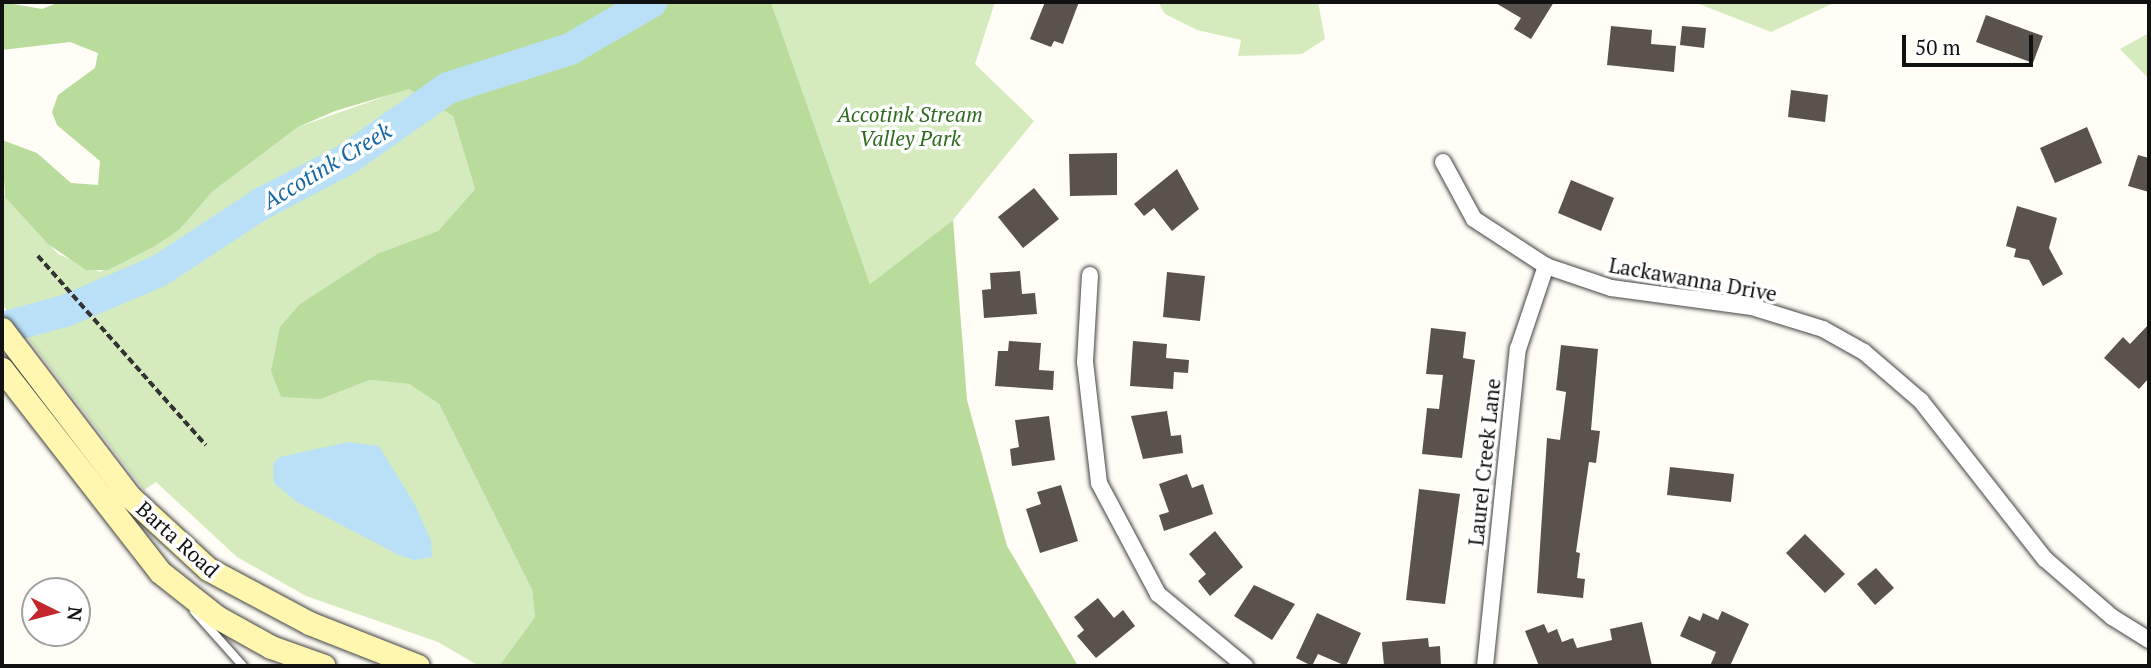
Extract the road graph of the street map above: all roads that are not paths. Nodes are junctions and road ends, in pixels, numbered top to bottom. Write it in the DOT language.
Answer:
graph roads {
  1 [pos="1443,162"];
  2 [pos="1546,266"];
  3 [pos="1090,275"];
  4 [pos="2,329"];
  5 [pos="2,369"];
  6 [pos="160,572"];
  7 [pos="2149,640"];
  8 [pos="243,666"];
  9 [pos="324,666"];
  10 [pos="418,666"];
  11 [pos="1245,666"];
  12 [pos="1485,666"];
  1 -- 2 [label="street, Lackawanna Drive"];
  2 -- 7 [label="street, Lackawanna Drive"];
  2 -- 12 [label="street, Laurel Creek Lane"];
  3 -- 11 [label="street"];
  4 -- 10 [label="street, Barta Road"];
  5 -- 6 [label="street, Barta Road"];
  6 -- 8 [label="lane"];
  6 -- 9 [label="street, Barta Road"];
}
